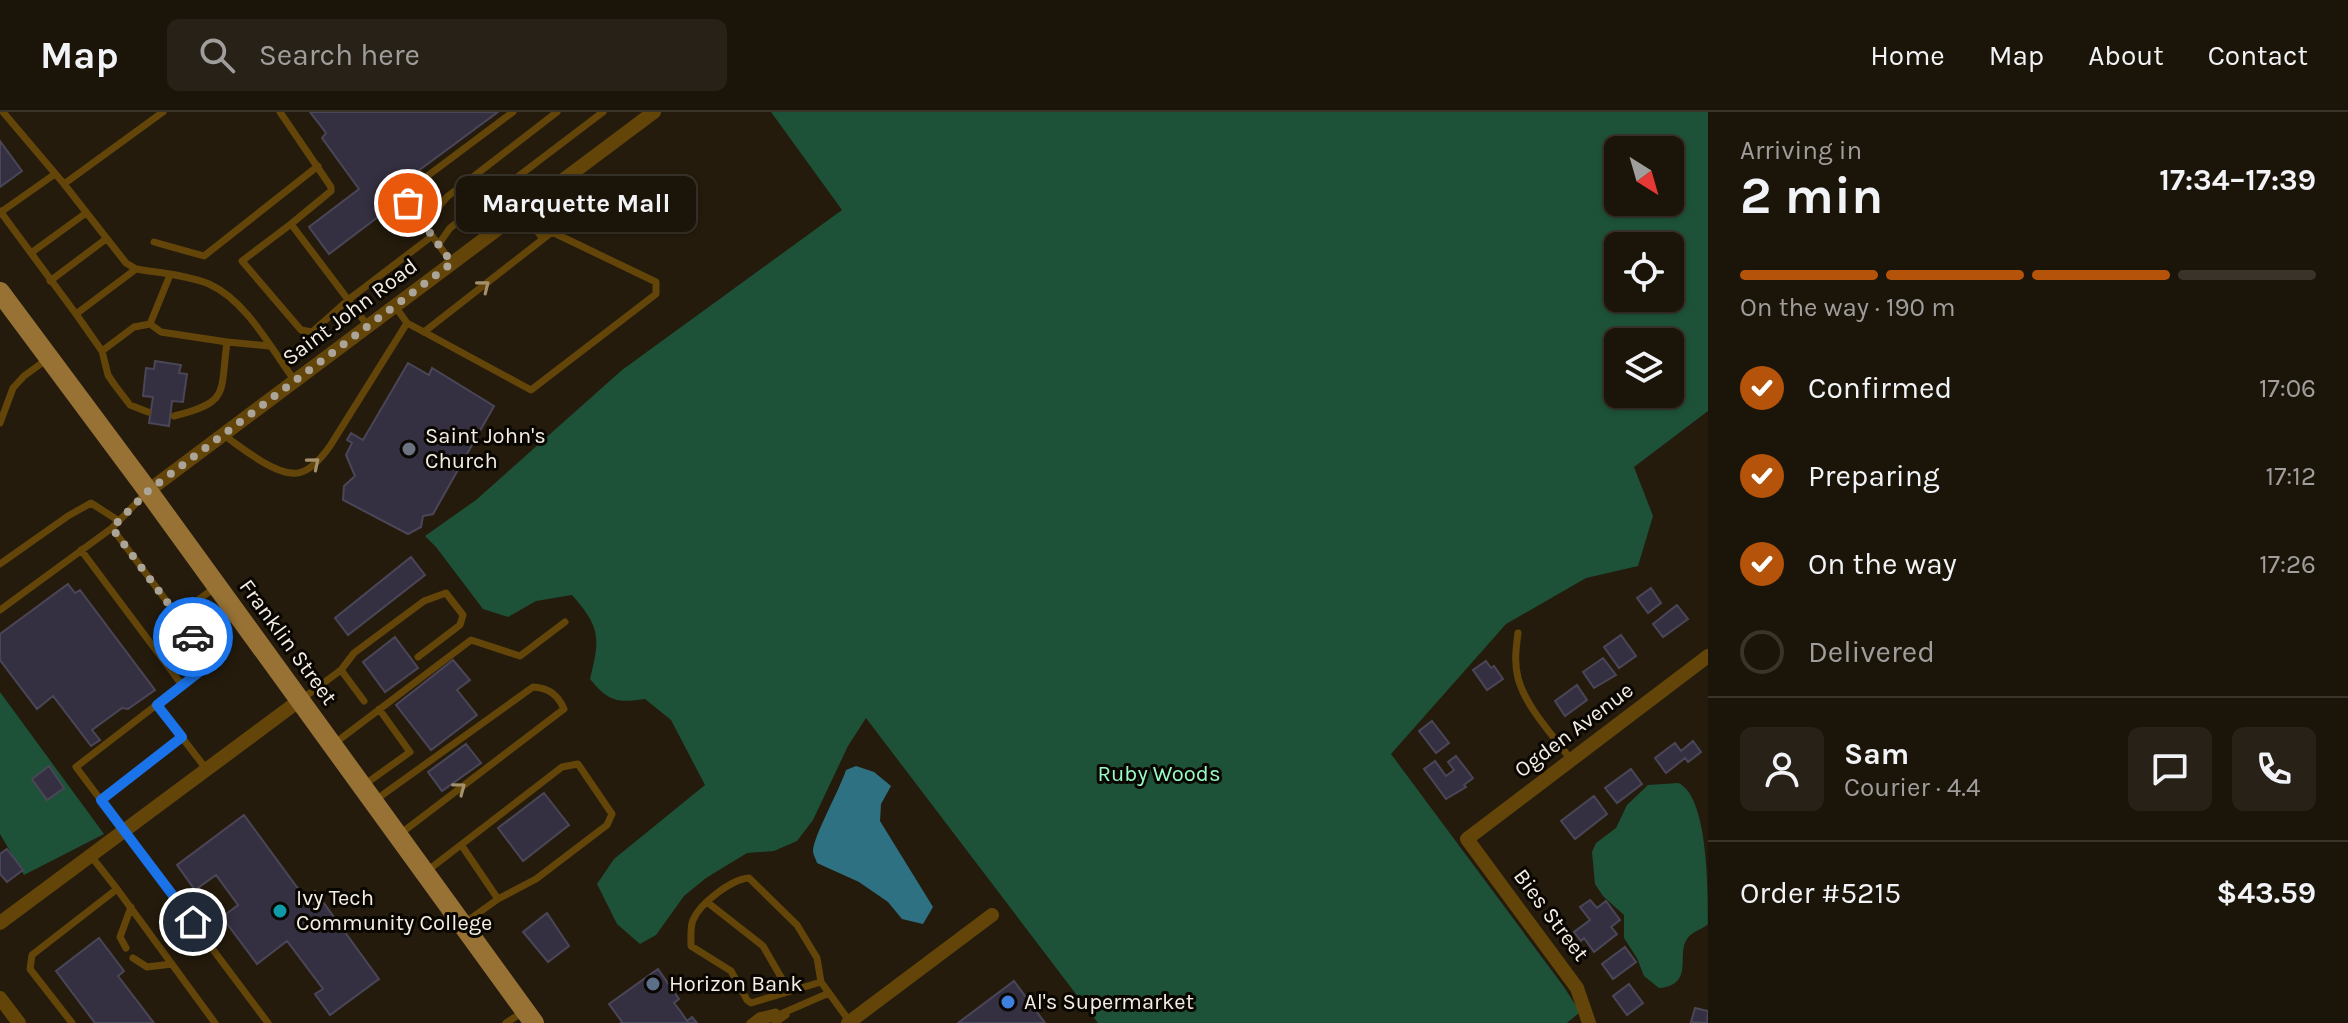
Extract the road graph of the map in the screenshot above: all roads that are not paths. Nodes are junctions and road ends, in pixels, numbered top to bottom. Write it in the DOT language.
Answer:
graph roads {
  1 [pos="3,112"];
  2 [pos="163,112"];
  3 [pos="280,112"];
  4 [pos="513,112"];
  5 [pos="557,112"];
  6 [pos="603,112"];
  7 [pos="654,112"];
  8 [pos="318,166"];
  9 [pos="55,174"];
  10 [pos="64,184"];
  11 [pos="522,211"];
  12 [pos="0,212"];
  13 [pos="86,213"];
  14 [pos="291,224"];
  15 [pos="424,224"];
  16 [pos="432,236"];
  17 [pos="106,239"];
  18 [pos="543,239"];
  19 [pos="154,242"];
  20 [pos="438,245"];
  21 [pos="31,253"];
  22 [pos="452,263"];
  23 [pos="136,269"];
  24 [pos="170,275"];
  25 [pos="50,281"];
  26 [pos="1,296"];
  27 [pos="348,300"];
  28 [pos="395,306"];
  29 [pos="76,314"];
  30 [pos="407,323"];
  31 [pos="150,324"];
  32 [pos="368,326"];
  33 [pos="424,332"];
  34 [pos="227,342"];
  35 [pos="269,346"];
  36 [pos="102,351"];
  37 [pos="49,358"];
  38 [pos="295,381"];
  39 [pos="148,412"];
  40 [pos="174,416"];
  41 [pos="0,423"];
  42 [pos="223,434"];
  43 [pos="148,491"];
  44 [pos="119,521"];
  45 [pos="112,528"];
  46 [pos="81,550"];
  47 [pos="0,564"];
  48 [pos="217,586"];
  49 [pos="0,610"];
  50 [pos="177,615"];
  51 [pos="565,622"];
  52 [pos="1518,633"];
  53 [pos="1708,656"];
  54 [pos="418,657"];
  55 [pos="341,670"];
  56 [pos="182,685"];
  57 [pos="300,700"];
  58 [pos="364,701"];
  59 [pos="157,705"];
  60 [pos="379,709"];
  61 [pos="182,737"];
  62 [pos="333,744"];
  63 [pos="1571,760"];
  64 [pos="207,770"];
  65 [pos="368,794"];
  66 [pos="101,800"];
  67 [pos="125,831"];
  68 [pos="398,836"];
  69 [pos="1467,839"];
  70 [pos="462,846"];
  71 [pos="91,856"];
  72 [pos="425,873"];
  73 [pos="117,889"];
  74 [pos="498,899"];
  75 [pos="707,902"];
  76 [pos="131,907"];
  77 [pos="992,915"];
  78 [pos="0,923"];
  79 [pos="462,925"];
  80 [pos="126,948"];
  81 [pos="133,958"];
  82 [pos="172,964"];
  83 [pos="821,982"];
  84 [pos="789,991"];
  85 [pos="829,993"];
  86 [pos="0,998"];
  87 [pos="798,1007"];
  88 [pos="529,1017"];
  89 [pos="849,1022"];
  90 [pos="19,1023"];
  91 [pos="72,1023"];
  92 [pos="215,1023"];
  93 [pos="268,1023"];
  94 [pos="506,1023"];
  95 [pos="750,1023"];
  96 [pos="760,1023"];
  97 [pos="778,1023"];
  98 [pos="1589,1023"];
  1 -- 9 [label="lane"];
  2 -- 10 [label="lane"];
  3 -- 8 [label="lane"];
  4 -- 15 [label="lane"];
  5 -- 15 [label="lane"];
  6 -- 20 [label="lane"];
  7 -- 11 [label="street, Saint John Road"];
  8 -- 14 [label="lane"];
  8 -- 19 [label="lane"];
  9 -- 10 [label="lane"];
  9 -- 12 [label="lane"];
  10 -- 13 [label="lane"];
  11 -- 18 [label="lane"];
  11 -- 22 [label="street, Saint John Road"];
  12 -- 21 [label="lane"];
  13 -- 17 [label="lane"];
  13 -- 21 [label="lane"];
  14 -- 27 [label="lane"];
  14 -- 27 [label="lane"];
  15 -- 16 [label="lane"];
  16 -- 20 [label="lane"];
  16 -- 27 [label="lane"];
  17 -- 23 [label="lane"];
  17 -- 25 [label="lane"];
  33 -- 18 [label="lane, one-way"];
  18 -- 33 [label="lane"];
  20 -- 22 [label="lane"];
  21 -- 25 [label="lane"];
  22 -- 28 [label="street, Saint John Road"];
  23 -- 24 [label="lane"];
  23 -- 29 [label="lane"];
  24 -- 31 [label="lane"];
  24 -- 35 [label="lane"];
  25 -- 29 [label="lane"];
  26 -- 37 [label="main road, Franklin Street"];
  27 -- 32 [label="lane"];
  28 -- 30 [label="lane"];
  28 -- 32 [label="street, Saint John Road"];
  29 -- 36 [label="lane"];
  30 -- 33 [label="lane"];
  42 -- 30 [label="lane, one-way"];
  31 -- 34 [label="lane"];
  31 -- 36 [label="lane"];
  32 -- 38 [label="street, Saint John Road"];
  34 -- 35 [label="lane"];
  34 -- 40 [label="lane"];
  35 -- 38 [label="lane"];
  36 -- 39 [label="lane"];
  37 -- 41 [label="lane"];
  37 -- 43 [label="main road, Franklin Street"];
  38 -- 42 [label="street, Saint John Road"];
  42 -- 43 [label="street, Saint John Road"];
  43 -- 44 [label="lane"];
  43 -- 48 [label="main road, Franklin Street"];
  44 -- 45 [label="lane"];
  44 -- 47 [label="lane"];
  45 -- 46 [label="lane"];
  45 -- 50 [label="lane"];
  46 -- 49 [label="lane"];
  46 -- 56 [label="lane"];
  48 -- 50 [label="lane"];
  48 -- 57 [label="main road, Franklin Street"];
  50 -- 56 [label="lane"];
  51 -- 60 [label="lane"];
  52 -- 63 [label="lane"];
  53 -- 63 [label="street, Ogden Avenue"];
  54 -- 55 [label="lane"];
  55 -- 57 [label="lane"];
  55 -- 58 [label="lane"];
  56 -- 59 [label="lane"];
  57 -- 62 [label="main road, Franklin Street"];
  57 -- 64 [label="street"];
  59 -- 61 [label="lane"];
  59 -- 66 [label="lane"];
  60 -- 62 [label="lane"];
  60 -- 65 [label="lane"];
  61 -- 64 [label="lane"];
  61 -- 66 [label="lane"];
  62 -- 65 [label="main road, Franklin Street"];
  63 -- 69 [label="street, Ogden Avenue"];
  64 -- 67 [label="street"];
  65 -- 68 [label="main road, Franklin Street"];
  68 -- 65 [label="lane, one-way"];
  66 -- 67 [label="lane"];
  67 -- 71 [label="street"];
  67 -- 93 [label="lane"];
  68 -- 72 [label="main road, Franklin Street"];
  69 -- 98 [label="street, Bies Street"];
  70 -- 72 [label="lane"];
  70 -- 74 [label="lane"];
  70 -- 74 [label="lane"];
  71 -- 73 [label="lane"];
  71 -- 78 [label="street"];
  72 -- 79 [label="main road, Franklin Street"];
  73 -- 76 [label="lane"];
  73 -- 91 [label="lane"];
  74 -- 79 [label="lane"];
  75 -- 83 [label="lane"];
  75 -- 84 [label="lane"];
  75 -- 84 [label="lane"];
  76 -- 80 [label="lane"];
  76 -- 82 [label="lane"];
  77 -- 89 [label="street"];
  79 -- 88 [label="main road, Franklin Street"];
  81 -- 82 [label="lane"];
  82 -- 92 [label="lane"];
  83 -- 84 [label="lane"];
  83 -- 85 [label="lane"];
  85 -- 87 [label="lane"];
  85 -- 89 [label="lane"];
  86 -- 90 [label="street"];
  87 -- 95 [label="lane"];
  87 -- 96 [label="lane"];
  87 -- 97 [label="lane"];
  88 -- 94 [label="lane"];
}
